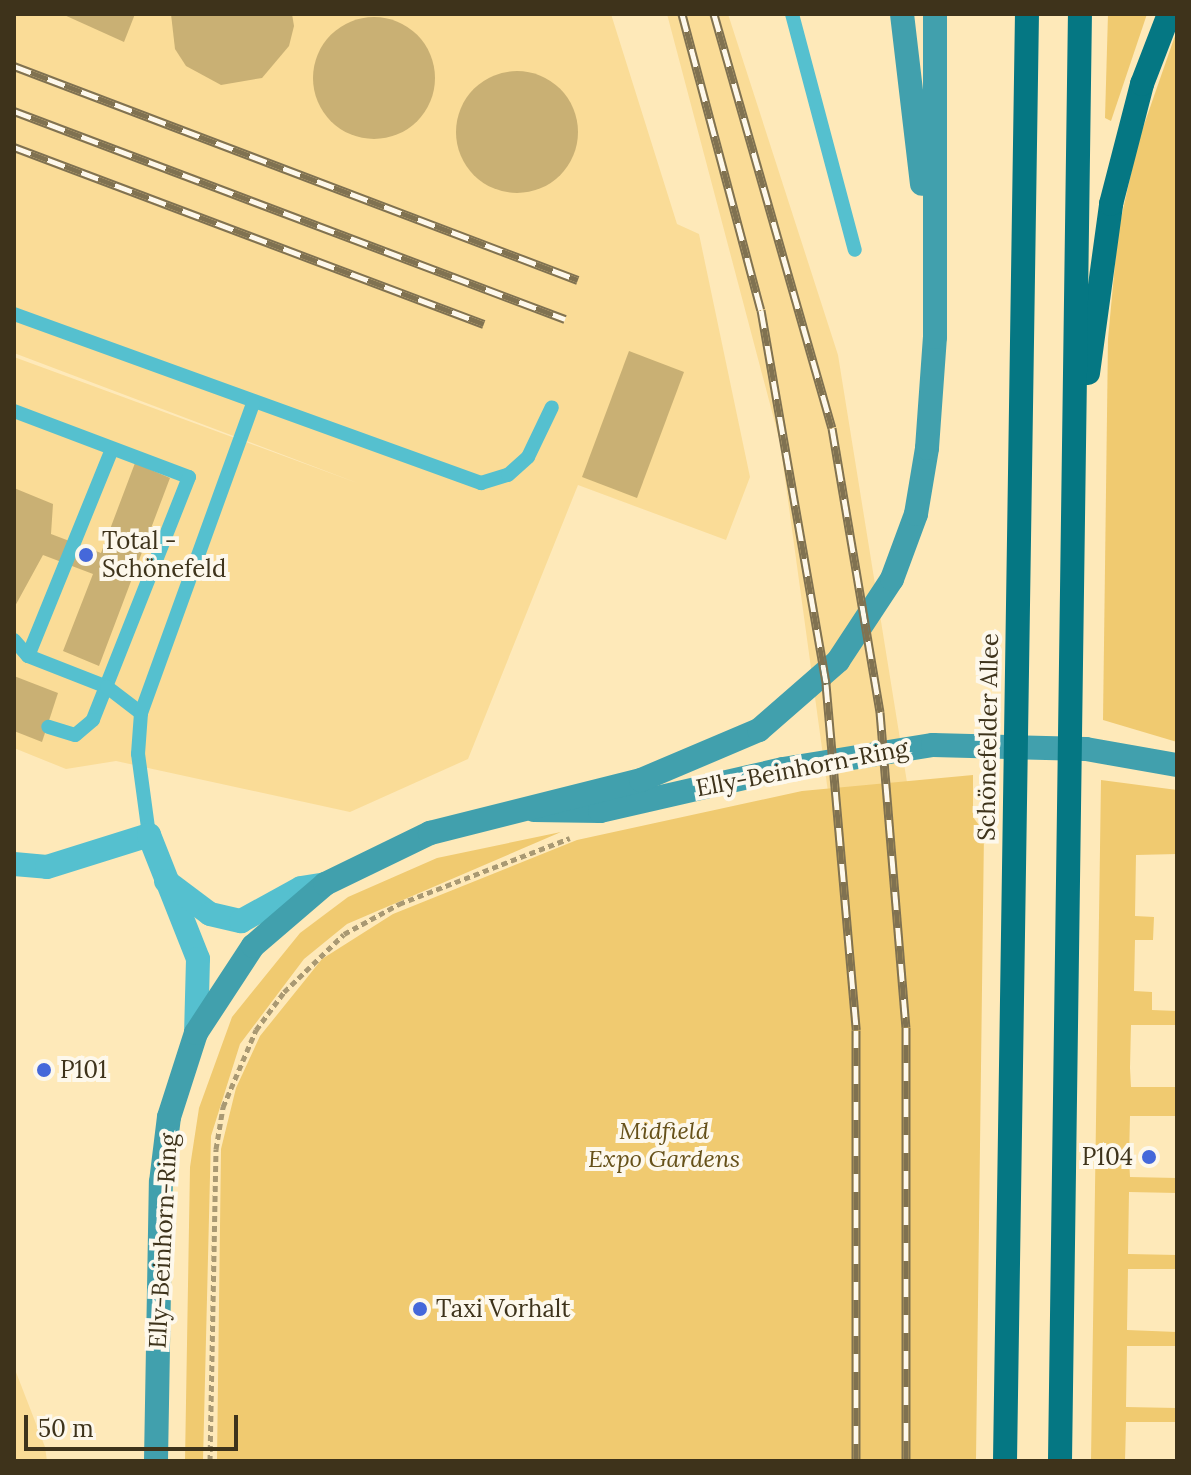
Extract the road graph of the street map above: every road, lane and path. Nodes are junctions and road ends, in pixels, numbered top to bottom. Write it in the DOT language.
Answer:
graph roads {
  1 [pos="792,14"];
  2 [pos="902,14"];
  3 [pos="935,14"];
  4 [pos="1027,14"];
  5 [pos="1080,14"];
  6 [pos="1169,14"];
  7 [pos="855,250"];
  8 [pos="14,314"];
  9 [pos="935,337"];
  10 [pos="253,404"];
  11 [pos="552,407"];
  12 [pos="14,411"];
  13 [pos="112,449"];
  14 [pos="1074,470"];
  15 [pos="14,640"];
  16 [pos="28,656"];
  17 [pos="107,687"];
  18 [pos="141,713"];
  19 [pos="48,727"];
  20 [pos="1177,765"];
  21 [pos="524,809"];
  22 [pos="586,833"];
  23 [pos="149,835"];
  24 [pos="14,864"];
  25 [pos="164,879"];
  26 [pos="325,884"];
  27 [pos="196,1033"];
  28 [pos="156,1461"];
  29 [pos="210,1461"];
  30 [pos="1005,1461"];
  31 [pos="1060,1461"];
  1 -- 7 [label="lane"];
  2 -- 9 [label="street"];
  3 -- 9 [label="street"];
  4 -- 30 [label="highway, Schönefelder Allee"];
  5 -- 14 [label="highway"];
  6 -- 14 [label="highway"];
  8 -- 10 [label="lane"];
  9 -- 21 [label="street, Elly-Beinhorn-Ring"];
  10 -- 11 [label="lane"];
  10 -- 18 [label="lane"];
  12 -- 13 [label="lane"];
  13 -- 16 [label="lane"];
  13 -- 17 [label="lane"];
  14 -- 31 [label="highway"];
  15 -- 16 [label="lane"];
  16 -- 17 [label="lane"];
  17 -- 18 [label="lane"];
  17 -- 19 [label="lane"];
  18 -- 23 [label="lane"];
  20 -- 21 [label="street, Elly-Beinhorn-Ring"];
  21 -- 26 [label="street, Elly-Beinhorn-Ring"];
  22 -- 29 [label="path"];
  23 -- 24 [label="street"];
  23 -- 25 [label="street"];
  25 -- 26 [label="street, Elly-Beinhorn-Ring"];
  25 -- 27 [label="street"];
  26 -- 27 [label="street, Elly-Beinhorn-Ring"];
  27 -- 28 [label="street, Elly-Beinhorn-Ring"];
}
